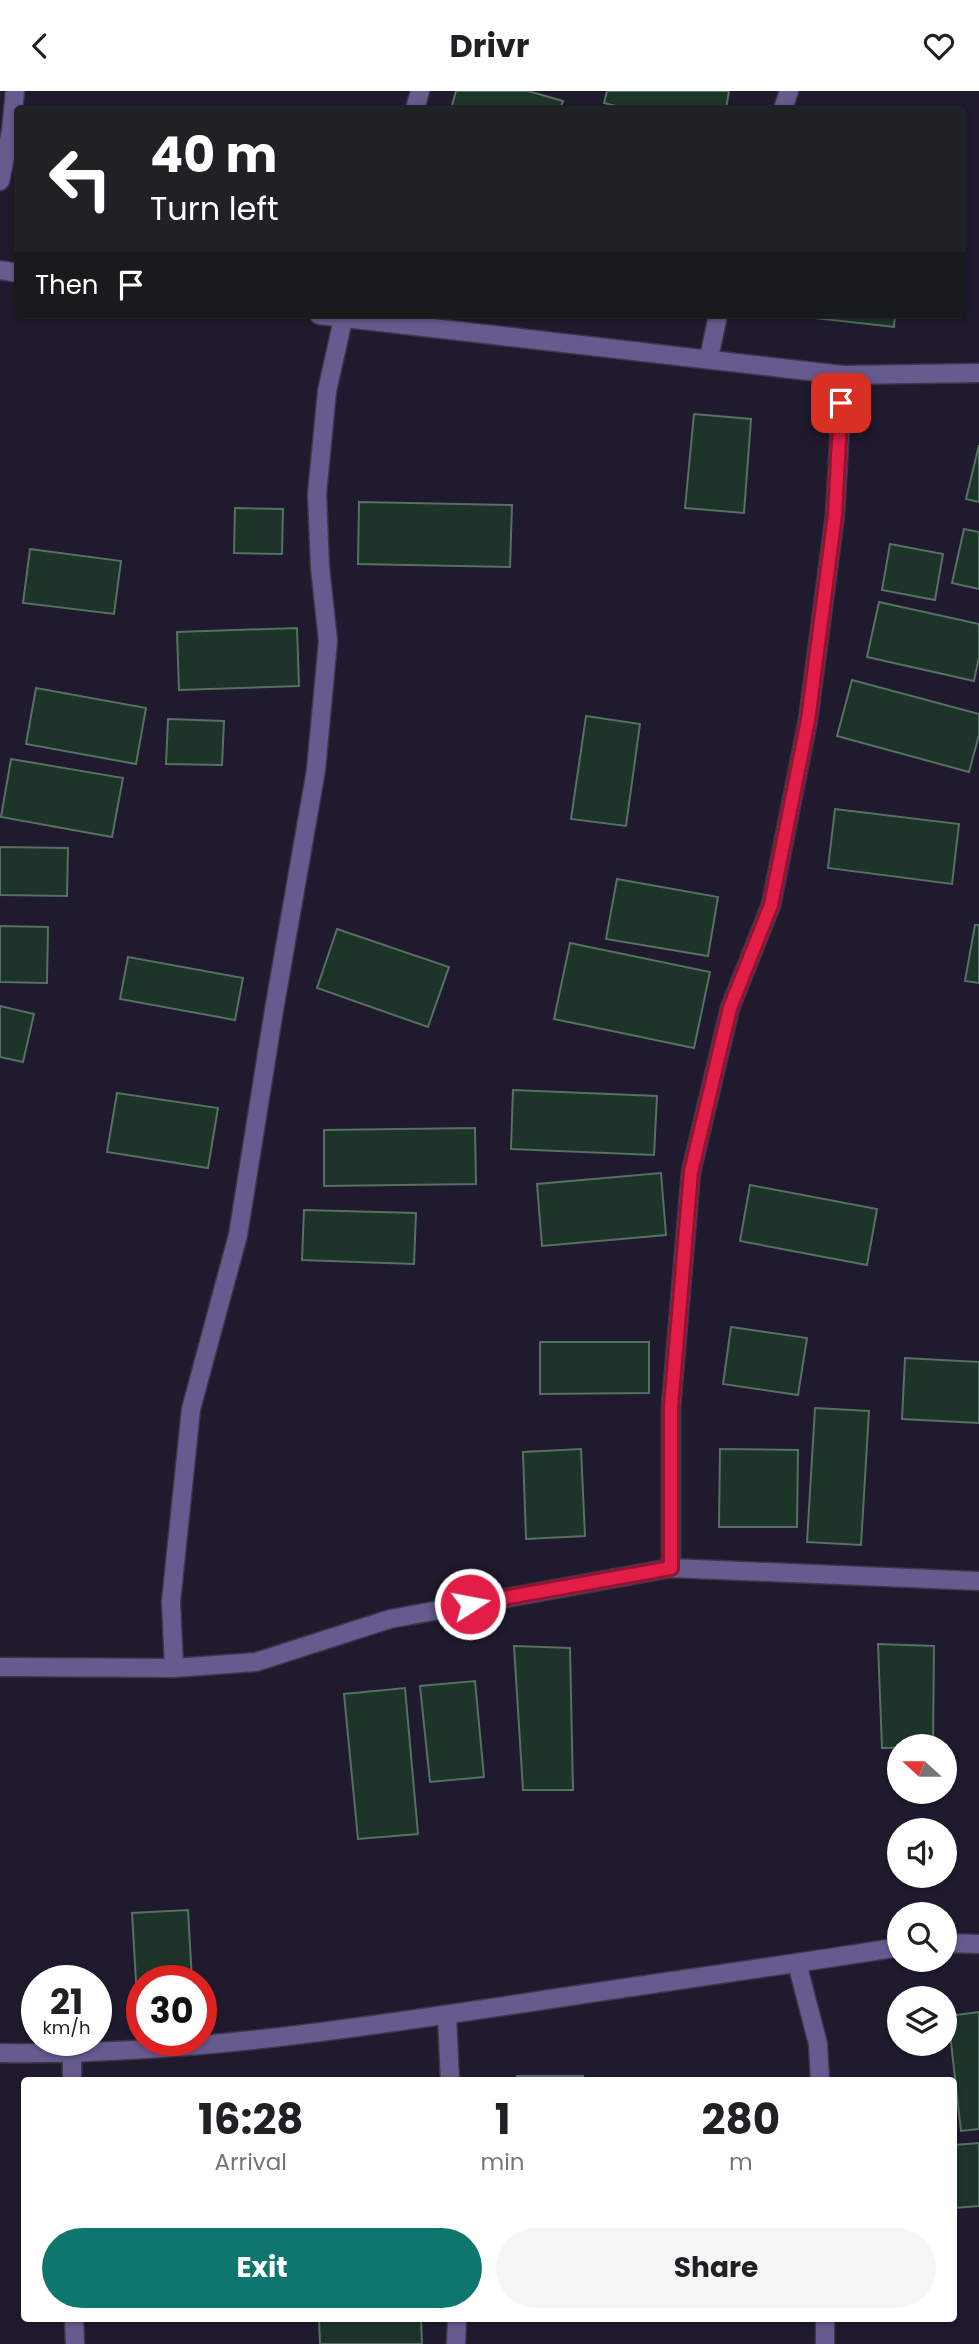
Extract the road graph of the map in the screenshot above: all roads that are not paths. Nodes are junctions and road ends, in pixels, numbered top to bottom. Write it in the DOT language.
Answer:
graph roads {
  1 [pos="15,91"];
  2 [pos="0,181"];
  3 [pos="343,319"];
  4 [pos="361,319"];
  5 [pos="717,319"];
  6 [pos="709,358"];
  7 [pos="979,373"];
  8 [pos="843,375"];
  9 [pos="671,1568"];
  10 [pos="979,1581"];
  11 [pos="0,1667"];
  12 [pos="174,1668"];
  13 [pos="957,1943"];
  14 [pos="979,1944"];
  15 [pos="887,1949"];
  16 [pos="797,1963"];
  17 [pos="447,2016"];
  18 [pos="112,2051"];
  19 [pos="0,2053"];
  20 [pos="21,2053"];
  21 [pos="72,2056"];
  22 [pos="72,2077"];
  23 [pos="450,2077"];
  24 [pos="820,2077"];
  25 [pos="74,2322"];
  26 [pos="457,2322"];
  27 [pos="825,2322"];
  28 [pos="75,2344"];
  29 [pos="456,2344"];
  30 [pos="825,2344"];
  1 -- 2 [label="street"];
  3 -- 12 [label="street"];
  4 -- 6 [label="street"];
  5 -- 6 [label="street"];
  6 -- 8 [label="street"];
  7 -- 8 [label="street"];
  8 -- 9 [label="street"];
  9 -- 10 [label="street"];
  9 -- 12 [label="street"];
  11 -- 12 [label="street"];
  13 -- 14 [label="street"];
  15 -- 16 [label="street"];
  16 -- 17 [label="street"];
  16 -- 24 [label="street"];
  17 -- 18 [label="street"];
  17 -- 23 [label="street"];
  19 -- 20 [label="street"];
  21 -- 22 [label="street"];
  25 -- 28 [label="street"];
  26 -- 29 [label="street"];
  27 -- 30 [label="street"];
}
